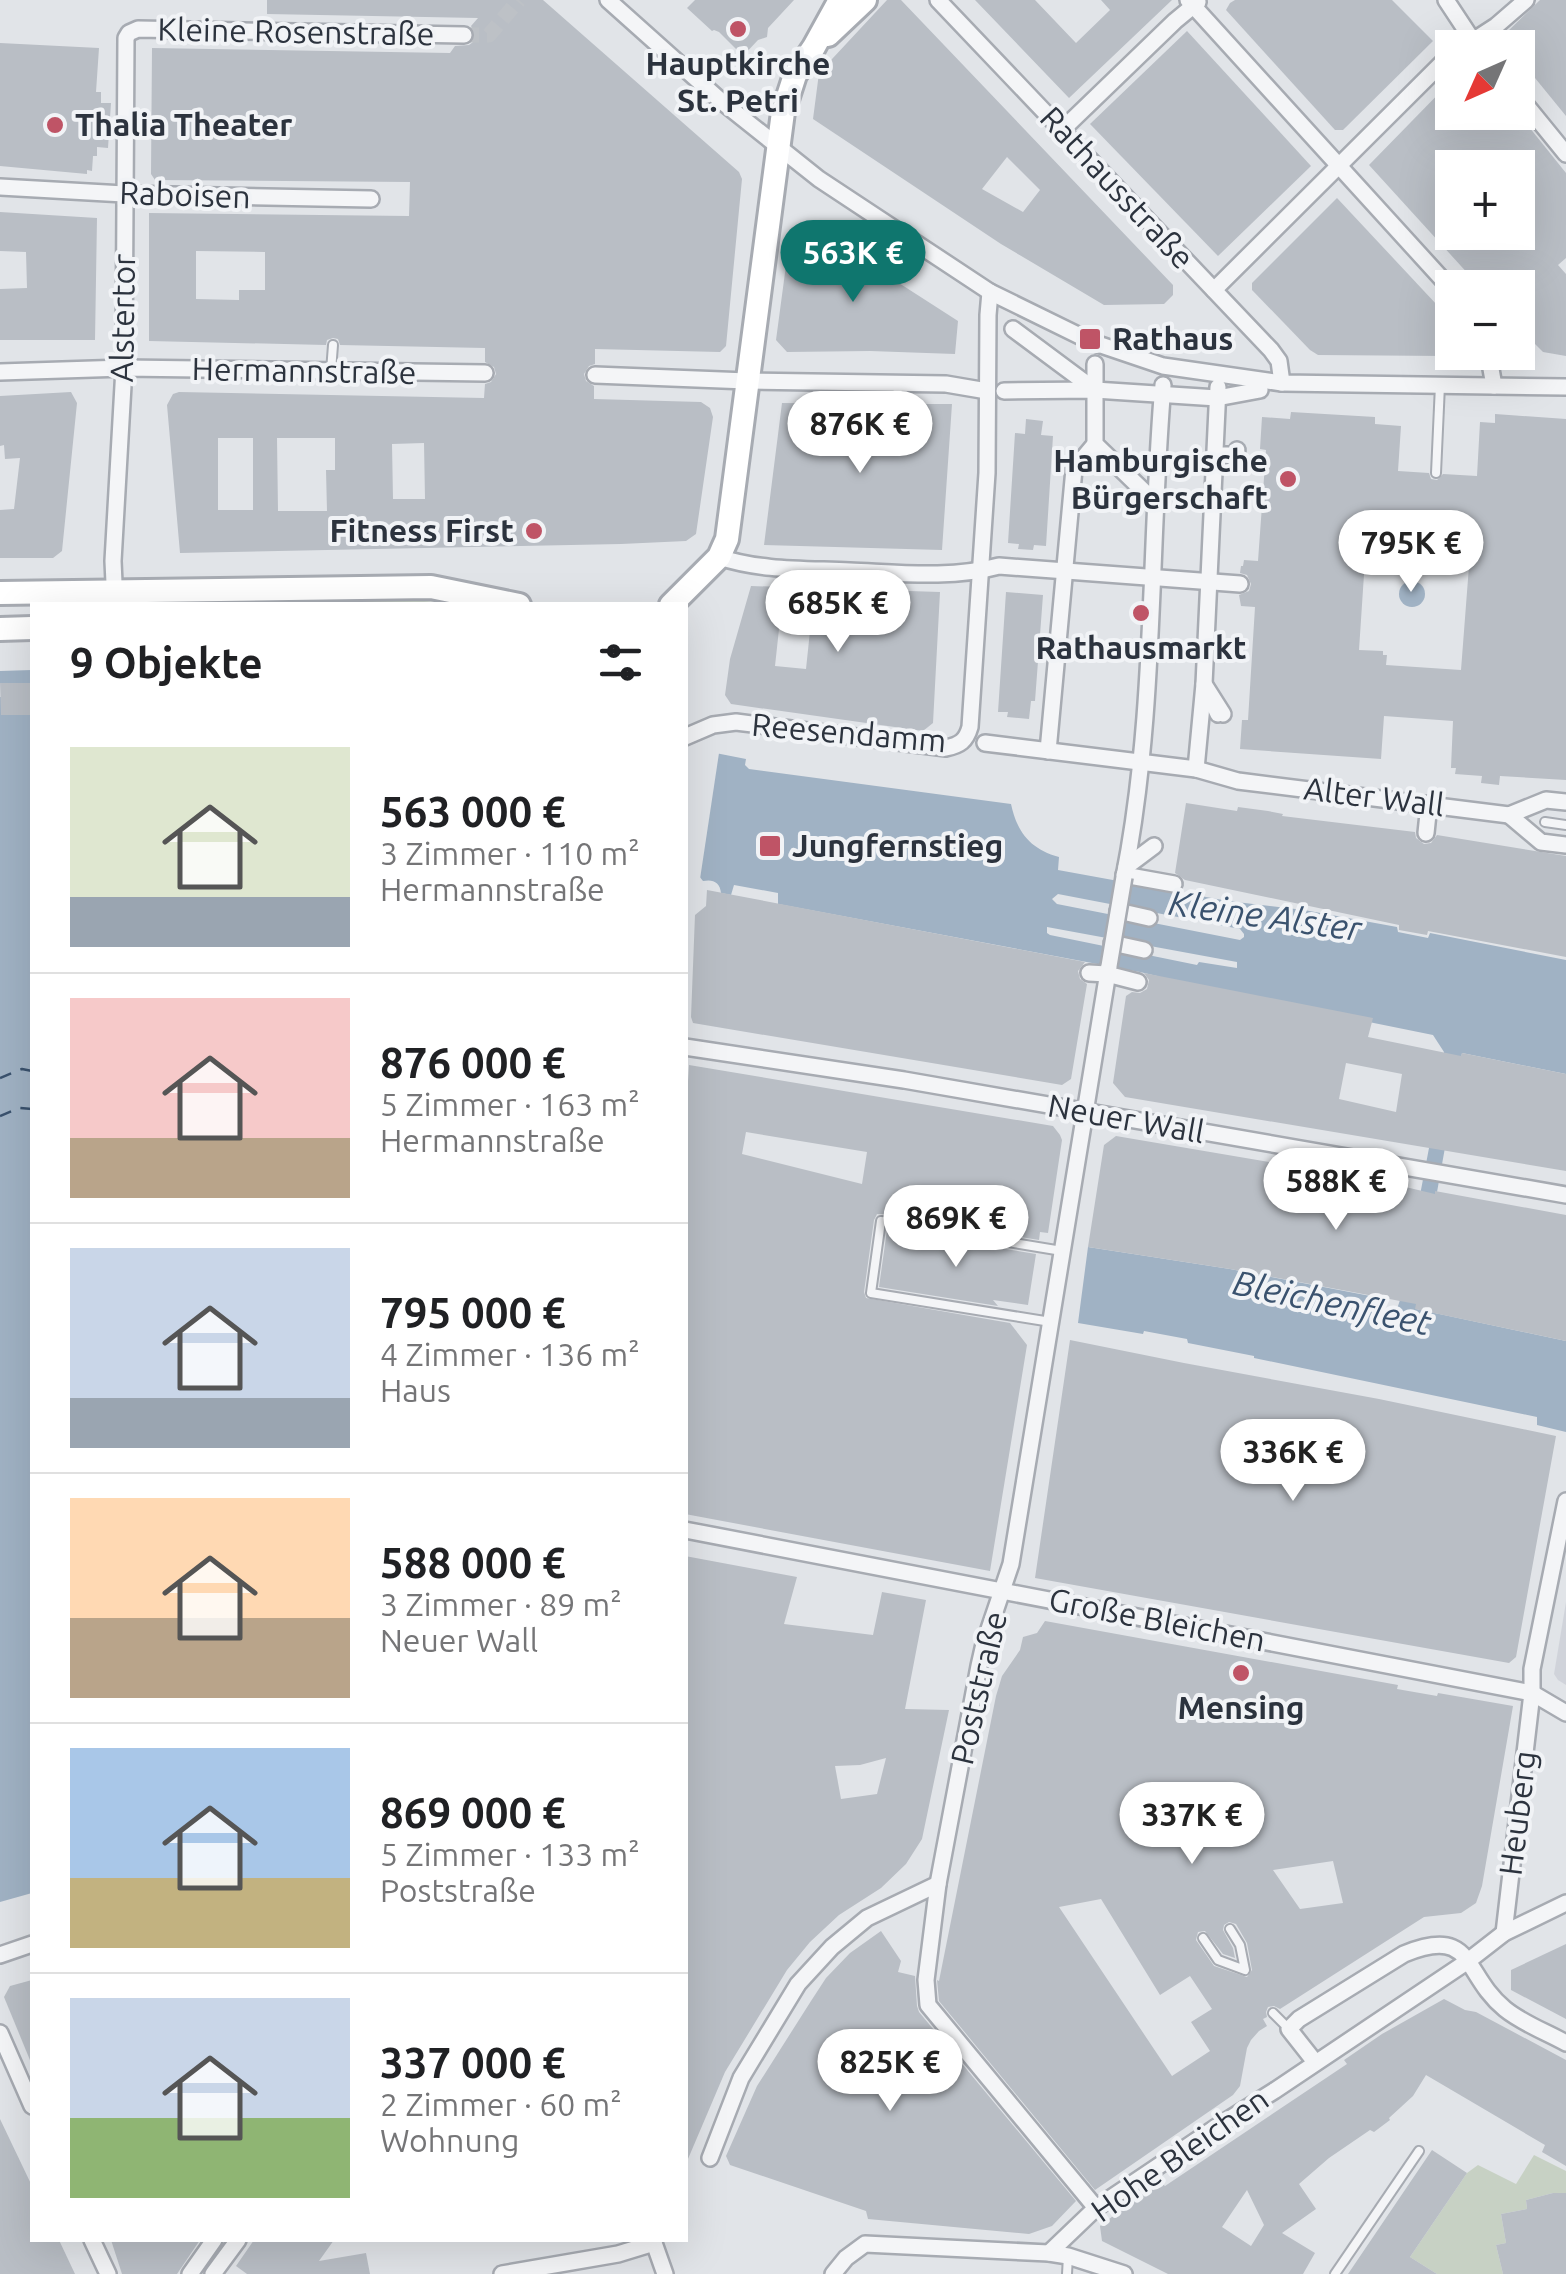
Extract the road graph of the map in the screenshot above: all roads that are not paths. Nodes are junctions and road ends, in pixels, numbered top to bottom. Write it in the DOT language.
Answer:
graph roads {
  1 [pos="608,0"];
  2 [pos="840,0"];
  3 [pos="865,0"];
  4 [pos="938,0"];
  5 [pos="1446,0"];
  6 [pos="1526,0"];
  7 [pos="1194,2"];
  8 [pos="1462,30"];
  9 [pos="1491,30"];
  10 [pos="129,33"];
  11 [pos="464,35"];
  12 [pos="814,47"];
  13 [pos="1435,71"];
  14 [pos="1535,116"];
  15 [pos="1062,130"];
  16 [pos="779,149"];
  17 [pos="1566,154"];
  18 [pos="1338,166"];
  19 [pos="0,186"];
  20 [pos="124,194"];
  21 [pos="371,199"];
  22 [pos="1435,272"];
  23 [pos="1214,290"];
  24 [pos="990,292"];
  25 [pos="1013,329"];
  26 [pos="333,345"];
  27 [pos="1094,364"];
  28 [pos="124,368"];
  29 [pos="1491,370"];
  30 [pos="332,371"];
  31 [pos="0,372"];
  32 [pos="484,373"];
  33 [pos="594,375"];
  34 [pos="747,382"];
  35 [pos="1282,383"];
  36 [pos="898,384"];
  37 [pos="1440,384"];
  38 [pos="1494,386"];
  39 [pos="1566,387"];
  40 [pos="1095,390"];
  41 [pos="1162,390"];
  42 [pos="1260,390"];
  43 [pos="995,391"];
  44 [pos="1218,392"];
  45 [pos="897,404"];
  46 [pos="1095,444"];
  47 [pos="1237,450"];
  48 [pos="1214,455"];
  49 [pos="1436,473"];
  50 [pos="1157,504"];
  51 [pos="719,557"];
  52 [pos="981,571"];
  53 [pos="1064,571"];
  54 [pos="1154,578"];
  55 [pos="1209,581"];
  56 [pos="1240,584"];
  57 [pos="0,593"];
  58 [pos="115,599"];
  59 [pos="504,602"];
  60 [pos="674,602"];
  61 [pos="30,628"];
  62 [pos="0,629"];
  63 [pos="1204,684"];
  64 [pos="1220,714"];
  65 [pos="688,735"];
  66 [pos="985,743"];
  67 [pos="1048,751"];
  68 [pos="1141,762"];
  69 [pos="1196,768"];
  70 [pos="1566,802"];
  71 [pos="1429,804"];
  72 [pos="1510,814"];
  73 [pos="1545,822"];
  74 [pos="1566,825"];
  75 [pos="1426,833"];
  76 [pos="1566,845"];
  77 [pos="1154,846"];
  78 [pos="1125,873"];
  79 [pos="1174,884"];
  80 [pos="1118,911"];
  81 [pos="1149,918"];
  82 [pos="1112,943"];
  83 [pos="1144,950"];
  84 [pos="1108,970"];
  85 [pos="1089,973"];
  86 [pos="1138,982"];
  87 [pos="688,1047"];
  88 [pos="1086,1113"];
  89 [pos="1566,1195"];
  90 [pos="866,1230"];
  91 [pos="879,1232"];
  92 [pos="1062,1251"];
  93 [pos="1051,1322"];
  94 [pos="1566,1501"];
  95 [pos="688,1531"];
  96 [pos="1002,1590"];
  97 [pos="1532,1693"];
  98 [pos="1566,1713"];
  99 [pos="938,1884"];
  100 [pos="1566,1903"];
  101 [pos="1230,1929"];
  102 [pos="1504,1934"];
  103 [pos="1204,1938"];
  104 [pos="30,1945"];
  105 [pos="0,1955"];
  106 [pos="1468,1961"];
  107 [pos="1273,2013"];
  108 [pos="1288,2029"];
  109 [pos="0,2033"];
  110 [pos="1566,2043"];
  111 [pos="1315,2062"];
  112 [pos="30,2101"];
  113 [pos="1419,2151"];
  114 [pos="710,2158"];
  115 [pos="1096,2208"];
  116 [pos="93,2242"];
  117 [pos="213,2242"];
  118 [pos="237,2242"];
  119 [pos="653,2242"];
  120 [pos="1049,2253"];
  121 [pos="1068,2256"];
  122 [pos="194,2268"];
  123 [pos="108,2274"];
  124 [pos="214,2274"];
  125 [pos="502,2274"];
  126 [pos="665,2274"];
  127 [pos="833,2274"];
  128 [pos="1067,2274"];
  129 [pos="1124,2274"];
  130 [pos="1334,2274"];
  1 -- 16 [label="street"];
  2 -- 12 [label="street"];
  3 -- 12 [label="street"];
  4 -- 15 [label="street, Rathausstraße"];
  5 -- 8 [label="street"];
  6 -- 9 [label="street"];
  7 -- 15 [label="street"];
  7 -- 18 [label="street"];
  10 -- 11 [label="street, Kleine Rosenstraße"];
  10 -- 20 [label="street, Alstertor"];
  12 -- 16 [label="street"];
  13 -- 18 [label="street"];
  14 -- 17 [label="street"];
  15 -- 23 [label="street, Rathausstraße"];
  16 -- 24 [label="street"];
  16 -- 34 [label="street"];
  18 -- 22 [label="street"];
  18 -- 23 [label="street"];
  19 -- 20 [label="street, Raboisen"];
  20 -- 21 [label="street, Raboisen"];
  20 -- 28 [label="street, Alstertor"];
  23 -- 35 [label="street, Rathausstraße"];
  24 -- 35 [label="street"];
  24 -- 43 [label="street"];
  25 -- 40 [label="street"];
  26 -- 30 [label="lane"];
  27 -- 40 [label="street"];
  28 -- 30 [label="street, Hermannstraße"];
  28 -- 31 [label="street, Hermannstraße"];
  28 -- 58 [label="street, Alstertor"];
  29 -- 38 [label="street"];
  30 -- 32 [label="street, Hermannstraße"];
  33 -- 34 [label="street"];
  34 -- 36 [label="street"];
  34 -- 51 [label="street"];
  35 -- 37 [label="street"];
  36 -- 43 [label="street"];
  36 -- 45 [label="lane"];
  37 -- 38 [label="street"];
  37 -- 49 [label="lane"];
  38 -- 39 [label="street"];
  40 -- 41 [label="street"];
  40 -- 43 [label="street"];
  40 -- 46 [label="street"];
  41 -- 44 [label="street"];
  41 -- 50 [label="street, Poststraße"];
  42 -- 44 [label="street"];
  43 -- 52 [label="street"];
  44 -- 48 [label="street"];
  46 -- 50 [label="street"];
  46 -- 53 [label="street"];
  47 -- 48 [label="street"];
  48 -- 55 [label="street"];
  50 -- 54 [label="street, Poststraße"];
  51 -- 52 [label="street"];
  51 -- 60 [label="street"];
  52 -- 53 [label="street"];
  52 -- 65 [label="street, Reesendamm"];
  53 -- 54 [label="street"];
  53 -- 67 [label="street"];
  54 -- 55 [label="street"];
  54 -- 68 [label="street, Poststraße"];
  55 -- 56 [label="street"];
  55 -- 63 [label="street"];
  57 -- 58 [label="street"];
  58 -- 59 [label="street"];
  61 -- 62 [label="street"];
  63 -- 64 [label="street"];
  63 -- 69 [label="street"];
  66 -- 67 [label="street, Alter Wall"];
  67 -- 68 [label="street, Alter Wall"];
  68 -- 69 [label="street, Alter Wall"];
  68 -- 78 [label="street, Poststraße"];
  69 -- 71 [label="street, Alter Wall"];
  70 -- 72 [label="street, Alter Wall"];
  71 -- 72 [label="street, Alter Wall"];
  71 -- 75 [label="street"];
  72 -- 76 [label="street, Alter Wall"];
  73 -- 74 [label="lane"];
  77 -- 78 [label="street"];
  78 -- 79 [label="street"];
  78 -- 80 [label="street, Poststraße, bridge"];
  80 -- 81 [label="street"];
  80 -- 82 [label="street, Poststraße, bridge"];
  82 -- 83 [label="street"];
  82 -- 84 [label="street, Poststraße, bridge"];
  84 -- 85 [label="street"];
  84 -- 86 [label="street"];
  84 -- 88 [label="street, Poststraße"];
  87 -- 88 [label="street, Neuer Wall"];
  88 -- 89 [label="street, Neuer Wall"];
  88 -- 92 [label="street, Poststraße"];
  90 -- 91 [label="lane"];
  91 -- 92 [label="lane"];
  91 -- 93 [label="lane"];
  92 -- 93 [label="street, Poststraße"];
  93 -- 96 [label="street, Poststraße"];
  94 -- 97 [label="street, Heuberg"];
  95 -- 96 [label="street, Große Bleichen"];
  96 -- 97 [label="street, Große Bleichen"];
  96 -- 99 [label="street, Poststraße"];
  97 -- 98 [label="street, Große Bleichen"];
  97 -- 102 [label="street, Heuberg"];
  99 -- 114 [label="street"];
  99 -- 115 [label="street, Poststraße"];
  100 -- 102 [label="street, Hohe Bleichen"];
  101 -- 103 [label="lane"];
  102 -- 106 [label="street, Hohe Bleichen"];
  104 -- 105 [label="street"];
  106 -- 108 [label="street"];
  106 -- 110 [label="street"];
  106 -- 111 [label="street, Hohe Bleichen"];
  107 -- 108 [label="lane"];
  108 -- 111 [label="street"];
  109 -- 112 [label="street"];
  111 -- 115 [label="street, Hohe Bleichen"];
  113 -- 130 [label="lane"];
  115 -- 120 [label="street, Hohe Bleichen"];
  116 -- 123 [label="street"];
  117 -- 122 [label="street"];
  118 -- 124 [label="street"];
  119 -- 125 [label="street"];
  119 -- 126 [label="street"];
  120 -- 121 [label="street"];
  120 -- 127 [label="street"];
  121 -- 128 [label="lane"];
  121 -- 129 [label="street"];
}
